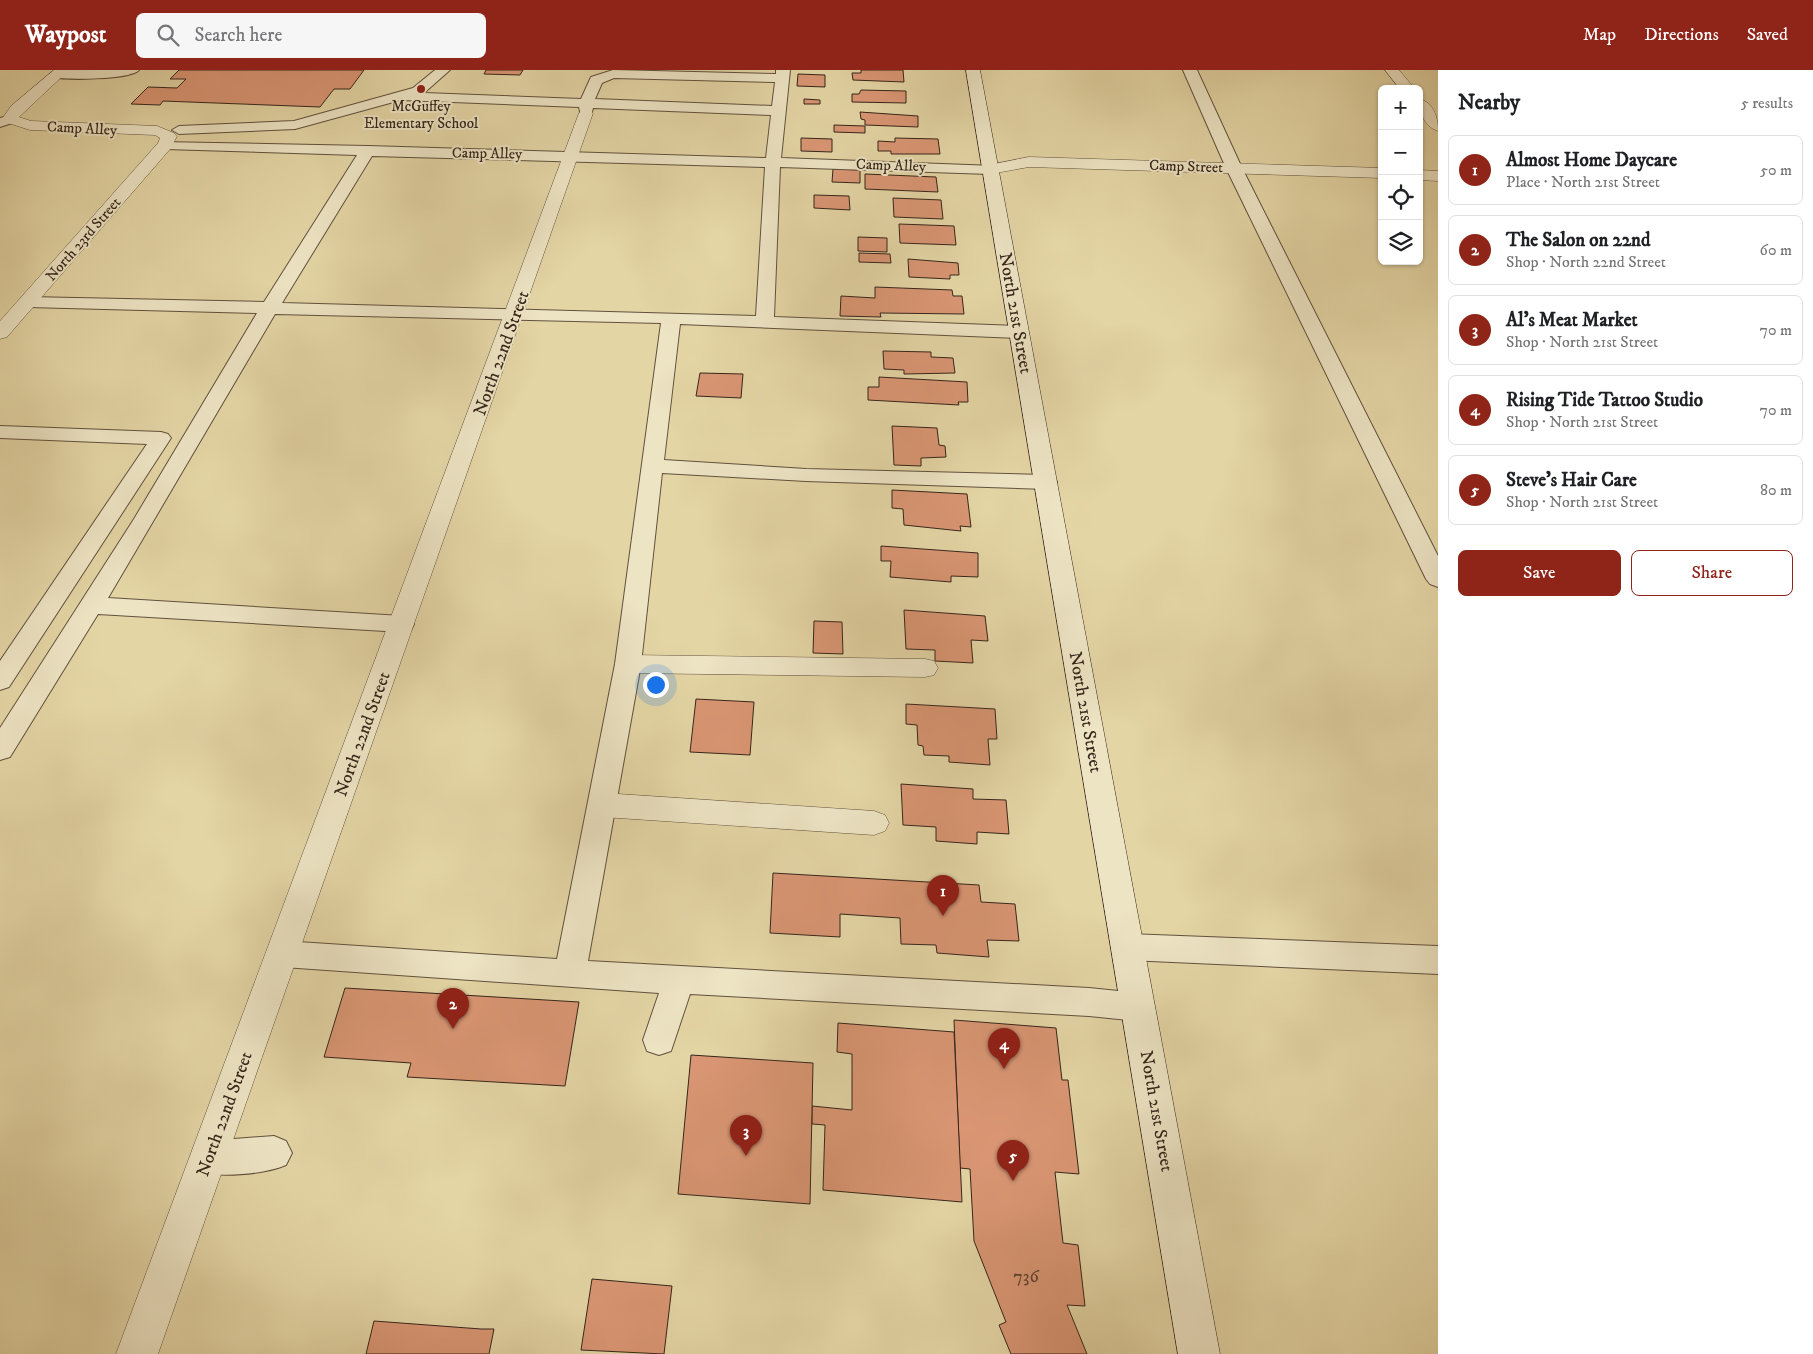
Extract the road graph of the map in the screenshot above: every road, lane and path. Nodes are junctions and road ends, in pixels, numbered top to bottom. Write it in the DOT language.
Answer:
graph roads {
  1 [pos="132,70"];
  2 [pos="443,70"];
  3 [pos="973,70"];
  4 [pos="1190,70"];
  5 [pos="1392,70"];
  6 [pos="60,72"];
  7 [pos="783,74"];
  8 [pos="1405,85"];
  9 [pos="401,96"];
  10 [pos="586,108"];
  11 [pos="1423,108"];
  12 [pos="779,111"];
  13 [pos="5,121"];
  14 [pos="1438,126"];
  15 [pos="160,138"];
  16 [pos="368,150"];
  17 [pos="571,155"];
  18 [pos="773,161"];
  19 [pos="1234,168"];
  20 [pos="990,169"];
  21 [pos="1378,173"];
  22 [pos="1423,175"];
  23 [pos="1438,176"];
  24 [pos="28,302"];
  25 [pos="269,309"];
  26 [pos="515,314"];
  27 [pos="670,318"];
  28 [pos="765,321"];
  29 [pos="1019,332"];
  30 [pos="0,333"];
  31 [pos="0,432"];
  32 [pos="652,466"];
  33 [pos="1046,482"];
  34 [pos="1438,579"];
  35 [pos="91,605"];
  36 [pos="402,624"];
  37 [pos="628,664"];
  38 [pos="925,668"];
  39 [pos="0,681"];
  40 [pos="0,750"];
  41 [pos="603,805"];
  42 [pos="874,823"];
  43 [pos="1128,947"];
  44 [pos="282,954"];
  45 [pos="1438,960"];
  46 [pos="570,974"];
  47 [pos="679,980"];
  48 [pos="1138,1007"];
  49 [pos="658,1040"];
  50 [pos="274,1153"];
  51 [pos="208,1158"];
  52 [pos="137,1354"];
  53 [pos="1199,1354"];
  1 -- 6 [label="lane"];
  2 -- 9 [label="lane"];
  3 -- 20 [label="street, North 21st Street"];
  4 -- 19 [label="lane"];
  5 -- 8 [label="street"];
  6 -- 13 [label="street"];
  7 -- 10 [label="lane"];
  7 -- 12 [label="lane"];
  9 -- 10 [label="lane"];
  9 -- 15 [label="lane"];
  10 -- 12 [label="lane"];
  10 -- 17 [label="street, North 22nd Street"];
  11 -- 14 [label="street"];
  12 -- 18 [label="lane"];
  13 -- 15 [label="street, Camp Alley"];
  15 -- 16 [label="lane, Camp Alley"];
  15 -- 24 [label="street, North 23rd Street"];
  16 -- 17 [label="lane, Camp Alley"];
  16 -- 25 [label="lane"];
  17 -- 18 [label="lane, Camp Alley"];
  17 -- 26 [label="street, North 22nd Street"];
  18 -- 20 [label="lane, Camp Alley"];
  18 -- 28 [label="lane"];
  19 -- 20 [label="street, Camp Street"];
  19 -- 21 [label="street, Camp Street"];
  19 -- 34 [label="lane"];
  20 -- 29 [label="street, North 21st Street"];
  22 -- 23 [label="street"];
  24 -- 25 [label="lane"];
  24 -- 30 [label="street, North 23rd Street"];
  25 -- 26 [label="lane"];
  25 -- 35 [label="lane"];
  26 -- 27 [label="lane"];
  26 -- 36 [label="street, North 22nd Street"];
  27 -- 28 [label="lane"];
  27 -- 32 [label="lane"];
  28 -- 29 [label="lane"];
  29 -- 33 [label="street, North 21st Street"];
  31 -- 39 [label="lane"];
  32 -- 33 [label="lane"];
  32 -- 37 [label="lane"];
  33 -- 43 [label="street, North 21st Street"];
  35 -- 36 [label="lane"];
  35 -- 40 [label="lane"];
  36 -- 44 [label="street, North 22nd Street"];
  37 -- 38 [label="street"];
  37 -- 41 [label="lane"];
  41 -- 42 [label="street"];
  41 -- 46 [label="lane"];
  43 -- 45 [label="lane"];
  43 -- 48 [label="street, North 21st Street"];
  44 -- 46 [label="lane"];
  44 -- 51 [label="street, North 22nd Street"];
  46 -- 47 [label="lane"];
  47 -- 48 [label="lane"];
  47 -- 49 [label="lane"];
  48 -- 53 [label="street, North 21st Street"];
  50 -- 51 [label="lane"];
  51 -- 52 [label="street, North 22nd Street"];
}
